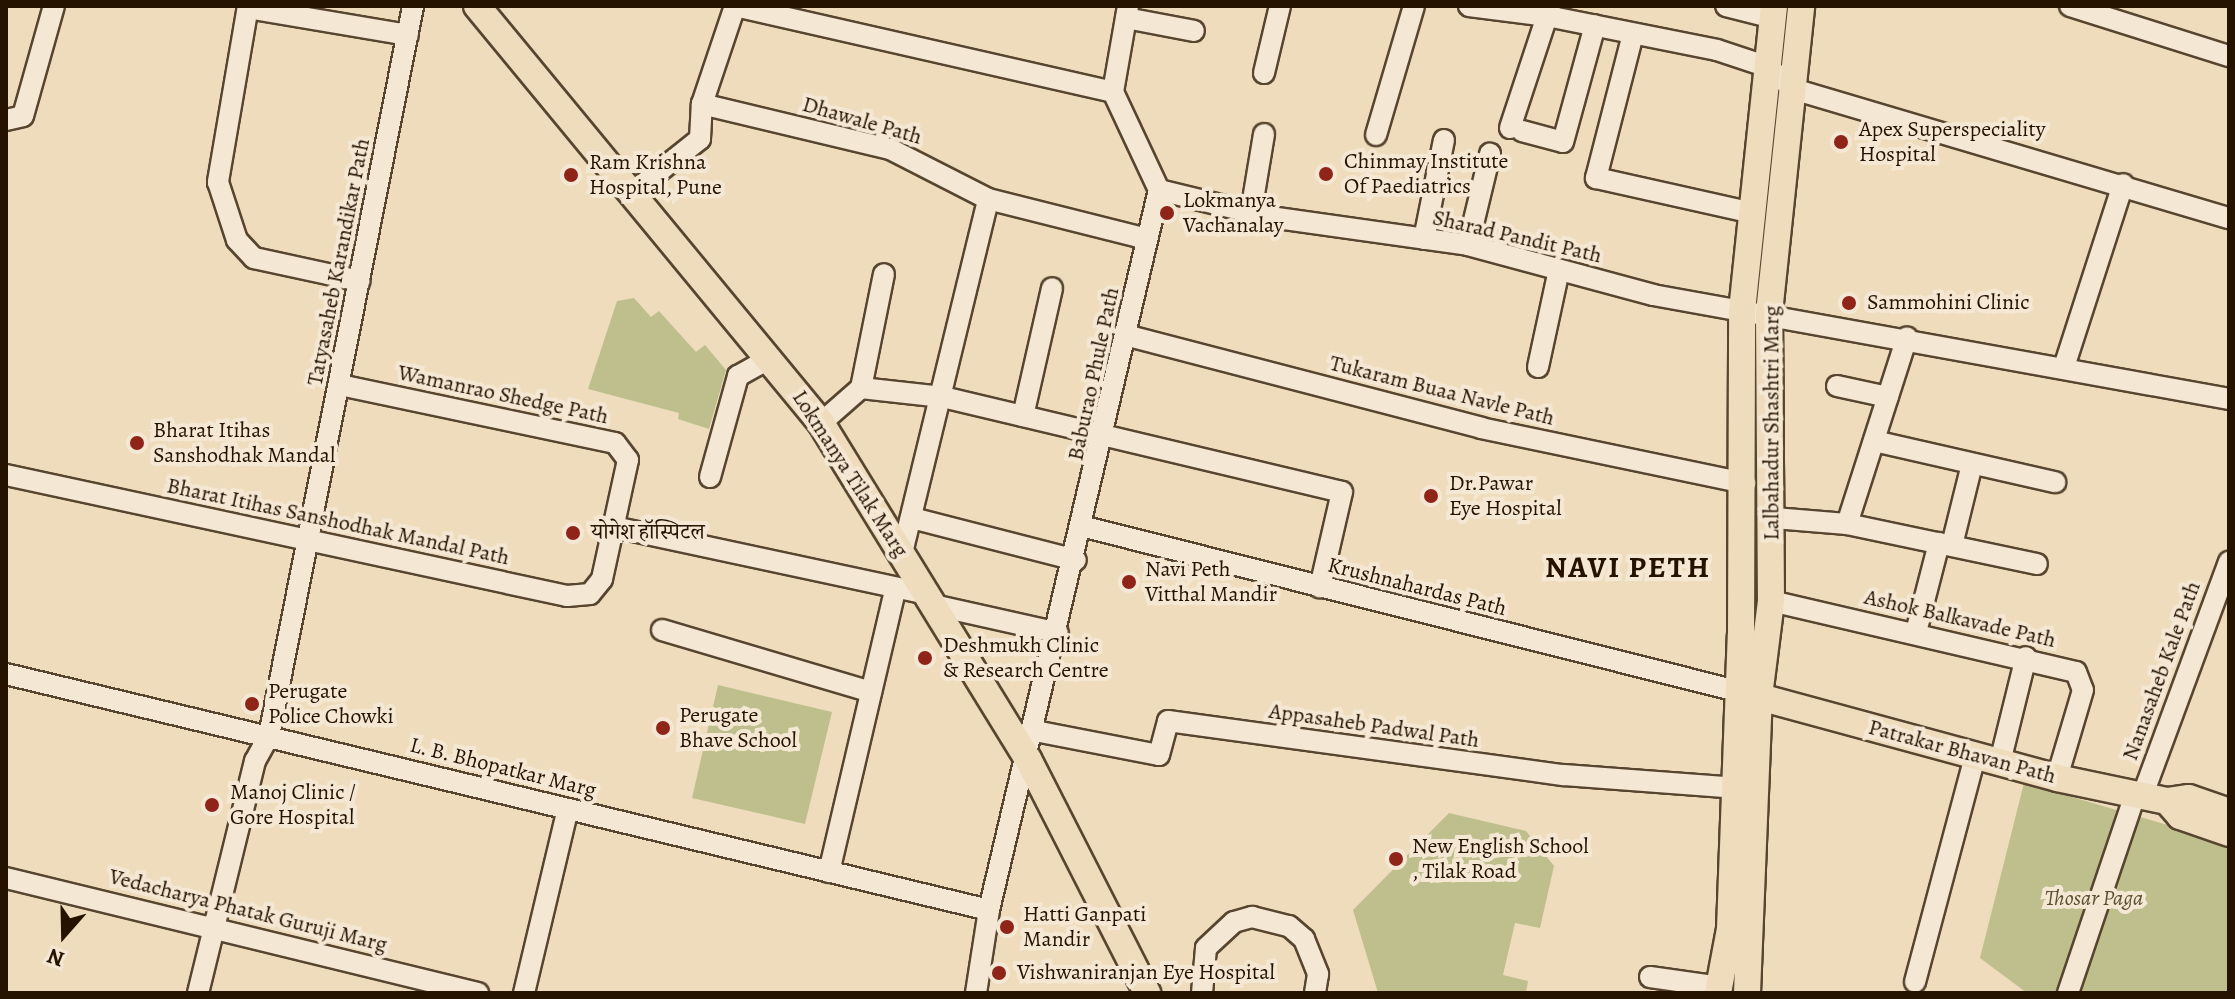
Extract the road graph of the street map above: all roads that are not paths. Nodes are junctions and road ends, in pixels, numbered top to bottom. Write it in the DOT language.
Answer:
graph roads {
  1 [pos="54,6"];
  2 [pos="413,6"];
  3 [pos="477,6"];
  4 [pos="735,6"];
  5 [pos="1280,6"];
  6 [pos="1414,6"];
  7 [pos="1475,6"];
  8 [pos="1726,6"];
  9 [pos="1801,6"];
  10 [pos="2070,6"];
  11 [pos="248,7"];
  12 [pos="1548,11"];
  13 [pos="1127,12"];
  14 [pos="1773,12"];
  15 [pos="1595,25"];
  16 [pos="1194,31"];
  17 [pos="1633,34"];
  18 [pos="408,35"];
  19 [pos="2229,56"];
  20 [pos="1768,67"];
  21 [pos="1264,73"];
  22 [pos="1793,89"];
  23 [pos="1113,92"];
  24 [pos="702,104"];
  25 [pos="6,120"];
  26 [pos="1264,134"];
  27 [pos="1376,135"];
  28 [pos="1444,140"];
  29 [pos="1490,154"];
  30 [pos="2123,184"];
  31 [pos="1159,190"];
  32 [pos="632,193"];
  33 [pos="988,199"];
  34 [pos="1251,212"];
  35 [pos="1752,213"];
  36 [pos="2229,218"];
  37 [pos="1147,239"];
  38 [pos="1424,239"];
  39 [pos="1468,245"];
  40 [pos="1559,270"];
  41 [pos="884,274"];
  42 [pos="360,281"];
  43 [pos="1052,288"];
  44 [pos="1742,311"];
  45 [pos="1769,313"];
  46 [pos="1129,336"];
  47 [pos="1907,337"];
  48 [pos="770,358"];
  49 [pos="2065,364"];
  50 [pos="1538,367"];
  51 [pos="340,385"];
  52 [pos="1837,386"];
  53 [pos="861,388"];
  54 [pos="943,397"];
  55 [pos="1888,397"];
  56 [pos="2229,399"];
  57 [pos="1023,416"];
  58 [pos="821,423"];
  59 [pos="1106,433"];
  60 [pos="1874,441"];
  61 [pos="1970,472"];
  62 [pos="6,475"];
  63 [pos="710,477"];
  64 [pos="2055,482"];
  65 [pos="1745,483"];
  66 [pos="912,518"];
  67 [pos="1774,518"];
  68 [pos="1847,524"];
  69 [pos="614,527"];
  70 [pos="1085,527"];
  71 [pos="306,537"];
  72 [pos="1945,544"];
  73 [pos="902,553"];
  74 [pos="1076,560"];
  75 [pos="2229,562"];
  76 [pos="2037,564"];
  77 [pos="1320,587"];
  78 [pos="895,590"];
  79 [pos="2222,597"];
  80 [pos="930,600"];
  81 [pos="1771,601"];
  82 [pos="662,630"];
  83 [pos="1916,632"];
  84 [pos="1058,633"];
  85 [pos="2026,657"];
  86 [pos="6,674"];
  87 [pos="871,692"];
  88 [pos="1748,694"];
  89 [pos="1035,731"];
  90 [pos="269,736"];
  91 [pos="1028,759"];
  92 [pos="1988,759"];
  93 [pos="2057,778"];
  94 [pos="1735,788"];
  95 [pos="2148,798"];
  96 [pos="568,809"];
  97 [pos="2229,812"];
  98 [pos="2229,833"];
  99 [pos="829,872"];
  100 [pos="6,878"];
  101 [pos="989,910"];
  102 [pos="214,925"];
  103 [pos="1650,977"];
  104 [pos="1915,982"];
  105 [pos="1719,990"];
  106 [pos="198,993"];
  107 [pos="478,993"];
  108 [pos="524,993"];
  109 [pos="976,993"];
  110 [pos="1147,993"];
  111 [pos="1202,993"];
  112 [pos="1315,993"];
  113 [pos="1747,993"];
  114 [pos="2068,993"];
  1 -- 25 [label="street"];
  2 -- 18 [label="street, Tatyasaheb Karandikar Path"];
  3 -- 32 [label="main road, Lokmanya Tilak Marg"];
  4 -- 23 [label="street"];
  4 -- 24 [label="street"];
  5 -- 21 [label="street"];
  6 -- 27 [label="street"];
  7 -- 12 [label="street"];
  8 -- 14 [label="street"];
  9 -- 22 [label="main road, Lalbahadur Shashtri Marg"];
  10 -- 19 [label="street"];
  11 -- 18 [label="street"];
  11 -- 42 [label="street"];
  12 -- 15 [label="street"];
  12 -- 15 [label="street"];
  13 -- 16 [label="street"];
  13 -- 23 [label="street"];
  14 -- 20 [label="main road, Lalbahadur Shashtri Marg"];
  15 -- 17 [label="street"];
  17 -- 20 [label="street"];
  17 -- 35 [label="street"];
  18 -- 42 [label="street, Tatyasaheb Karandikar Path"];
  20 -- 22 [label="street"];
  20 -- 35 [label="main road, Lalbahadur Shashtri Marg"];
  22 -- 30 [label="street"];
  22 -- 45 [label="main road, Lalbahadur Shashtri Marg"];
  23 -- 31 [label="street"];
  24 -- 32 [label="street"];
  24 -- 33 [label="street, Dhawale Path"];
  26 -- 34 [label="street"];
  28 -- 38 [label="street"];
  29 -- 39 [label="street"];
  30 -- 36 [label="street"];
  30 -- 49 [label="street"];
  31 -- 34 [label="street, Sharad Pandit Path"];
  31 -- 37 [label="street, Baburao Phule Path"];
  32 -- 48 [label="main road, Lokmanya Tilak Marg"];
  33 -- 37 [label="street, Dhawale Path"];
  33 -- 54 [label="street"];
  34 -- 38 [label="street, Sharad Pandit Path"];
  35 -- 44 [label="main road, Lalbahadur Shashtri Marg"];
  37 -- 46 [label="street, Baburao Phule Path"];
  38 -- 39 [label="street, Sharad Pandit Path"];
  39 -- 40 [label="street, Sharad Pandit Path"];
  40 -- 44 [label="street, Sharad Pandit Path"];
  40 -- 50 [label="street"];
  41 -- 53 [label="street"];
  42 -- 51 [label="street, Tatyasaheb Karandikar Path"];
  43 -- 57 [label="street"];
  44 -- 45 [label="street, Sharad Pandit Path"];
  44 -- 65 [label="main road, Lalbahadur Shashtri Marg"];
  45 -- 47 [label="street, Sharad Pandit Path"];
  45 -- 67 [label="main road, Lalbahadur Shashtri Marg"];
  46 -- 59 [label="street, Baburao Phule Path"];
  46 -- 65 [label="street, Tukaram Buaa Navle Path"];
  47 -- 49 [label="street, Sharad Pandit Path"];
  47 -- 55 [label="street"];
  48 -- 58 [label="main road, Lokmanya Tilak Marg"];
  48 -- 63 [label="street"];
  49 -- 56 [label="street, Sharad Pandit Path"];
  51 -- 69 [label="street, Wamanrao Shedge Path"];
  51 -- 71 [label="street, Tatyasaheb Karandikar Path"];
  52 -- 55 [label="street"];
  53 -- 54 [label="street"];
  53 -- 58 [label="street"];
  54 -- 57 [label="street"];
  54 -- 66 [label="street"];
  55 -- 60 [label="street"];
  57 -- 59 [label="street"];
  58 -- 73 [label="main road, Lokmanya Tilak Marg"];
  59 -- 70 [label="street, Baburao Phule Path"];
  59 -- 77 [label="street"];
  60 -- 64 [label="street"];
  60 -- 68 [label="street"];
  61 -- 72 [label="street"];
  62 -- 71 [label="street, Bharat Itihas Sanshodhak Mandal Path"];
  65 -- 88 [label="main road, Lalbahadur Shashtri Marg"];
  66 -- 73 [label="street"];
  66 -- 74 [label="street"];
  67 -- 68 [label="street"];
  67 -- 81 [label="main road, Lalbahadur Shashtri Marg"];
  68 -- 72 [label="street"];
  69 -- 71 [label="street, Bharat Itihas Sanshodhak Mandal Path"];
  69 -- 78 [label="street"];
  70 -- 74 [label="street, Baburao Phule Path"];
  70 -- 77 [label="street, Krushnahardas Path"];
  71 -- 90 [label="street, Tatyasaheb Karandikar Path"];
  72 -- 76 [label="street"];
  72 -- 83 [label="street"];
  73 -- 80 [label="main road, Lokmanya Tilak Marg"];
  74 -- 84 [label="street, Baburao Phule Path"];
  75 -- 79 [label="street, Nanasaheb Kale Path"];
  77 -- 88 [label="street, Krushnahardas Path"];
  78 -- 80 [label="street"];
  78 -- 87 [label="street"];
  79 -- 95 [label="street, Nanasaheb Kale Path"];
  80 -- 84 [label="street"];
  80 -- 91 [label="main road, Lokmanya Tilak Marg"];
  81 -- 83 [label="street, Ashok Balkavade Path"];
  81 -- 88 [label="main road, Lalbahadur Shashtri Marg"];
  82 -- 87 [label="street"];
  83 -- 85 [label="street, Ashok Balkavade Path"];
  84 -- 89 [label="street, Baburao Phule Path"];
  85 -- 92 [label="street"];
  85 -- 93 [label="street, Ashok Balkavade Path"];
  86 -- 90 [label="street, L. B. Bhopatkar Marg"];
  87 -- 99 [label="street"];
  88 -- 92 [label="main road, Patrakar Bhavan Path"];
  88 -- 94 [label="main road, Lalbahadur Shashtri Marg"];
  88 -- 113 [label="main road, Lalbahadur Shashtri Marg"];
  89 -- 91 [label="street, Baburao Phule Path"];
  89 -- 94 [label="street, Appasaheb Padwal Path"];
  90 -- 96 [label="street, L. B. Bhopatkar Marg"];
  90 -- 102 [label="street, Tatyasaheb Karandikar Path"];
  91 -- 101 [label="street, Baburao Phule Path"];
  91 -- 110 [label="main road, Lokmanya Tilak Marg"];
  92 -- 93 [label="main road, Patrakar Bhavan Path"];
  92 -- 104 [label="street"];
  93 -- 95 [label="main road, Patrakar Bhavan Path"];
  94 -- 105 [label="main road, Lalbahadur Shashtri Marg"];
  95 -- 97 [label="main road"];
  95 -- 98 [label="main road"];
  95 -- 114 [label="street, Nanasaheb Kale Path"];
  96 -- 99 [label="street, L. B. Bhopatkar Marg"];
  96 -- 108 [label="street"];
  99 -- 101 [label="street, L. B. Bhopatkar Marg"];
  100 -- 102 [label="street, Vedacharya Phatak Guruji Marg"];
  101 -- 109 [label="street, Baburao Phule Path"];
  102 -- 106 [label="street, Tatyasaheb Karandikar Path"];
  102 -- 107 [label="street, Vedacharya Phatak Guruji Marg"];
  103 -- 105 [label="street"];
  111 -- 112 [label="street"];
}
